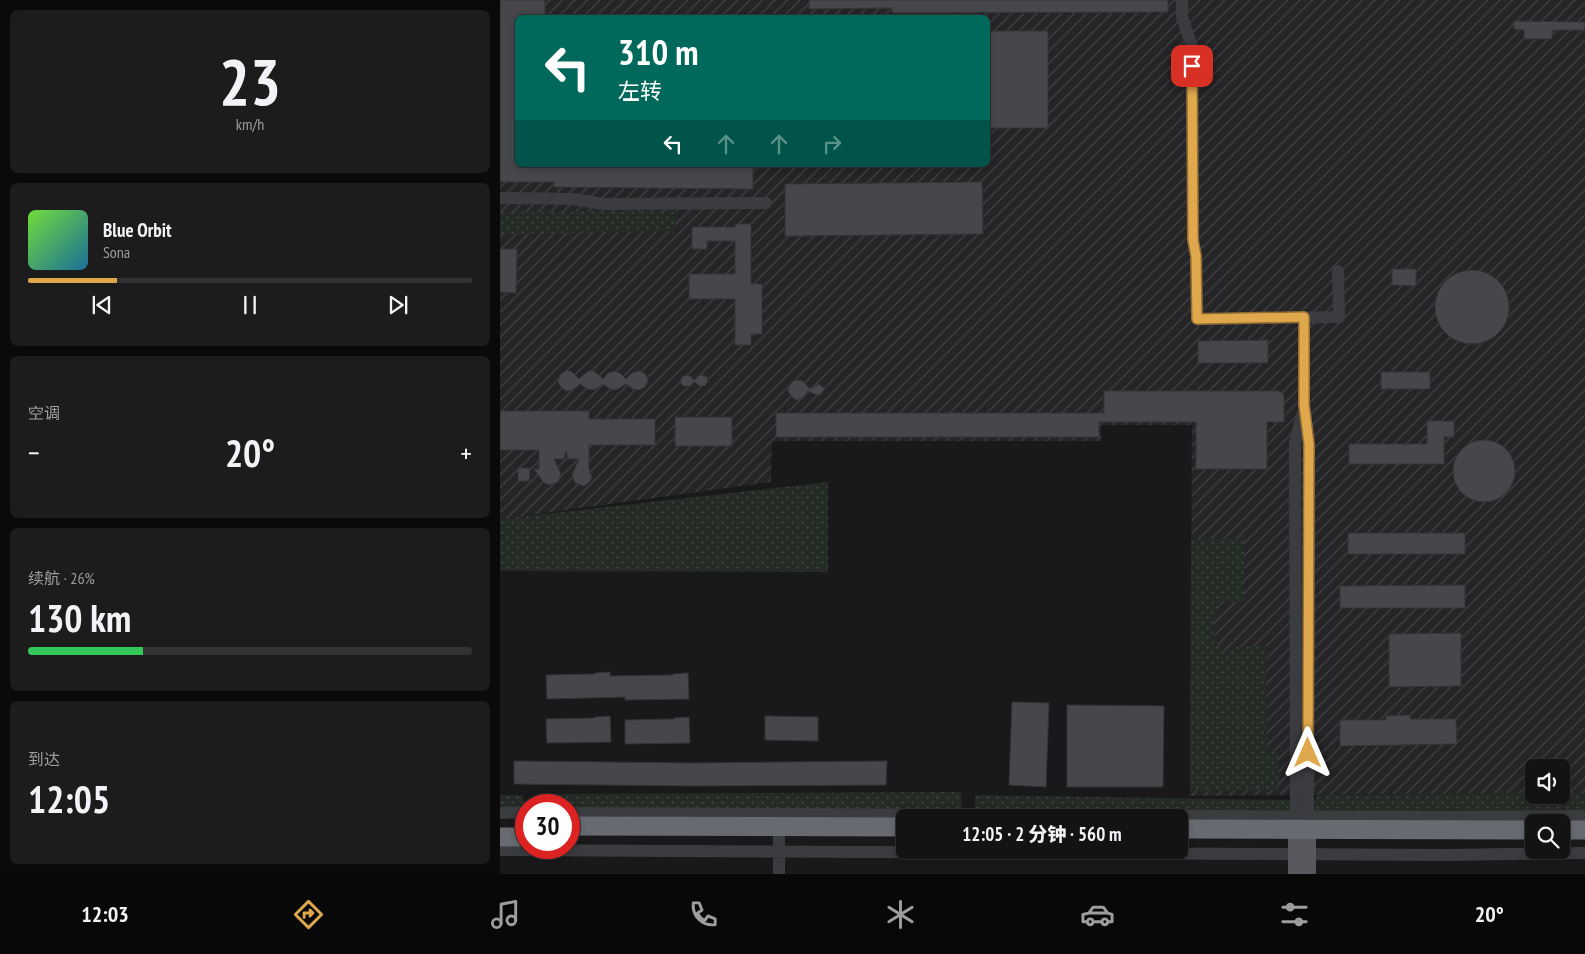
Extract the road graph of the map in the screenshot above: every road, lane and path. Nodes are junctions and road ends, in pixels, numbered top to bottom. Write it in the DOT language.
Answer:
graph roads {
  1 [pos="1182,0"];
  2 [pos="500,198"];
  3 [pos="766,203"];
  4 [pos="1338,271"];
  5 [pos="1304,317"];
  6 [pos="515,812"];
  7 [pos="500,813"];
  8 [pos="580,813"];
  9 [pos="1585,816"];
  10 [pos="500,826"];
  11 [pos="515,826"];
  12 [pos="580,827"];
  13 [pos="896,829"];
  14 [pos="1188,829"];
  15 [pos="1525,830"];
  16 [pos="1570,830"];
  17 [pos="1585,830"];
  18 [pos="1302,835"];
  19 [pos="500,837"];
  20 [pos="515,837"];
  21 [pos="580,837"];
  22 [pos="896,838"];
  23 [pos="779,839"];
  24 [pos="1188,840"];
  25 [pos="1585,840"];
  26 [pos="1525,841"];
  27 [pos="1570,841"];
  28 [pos="500,850"];
  29 [pos="1585,853"];
  30 [pos="779,874"];
  31 [pos="1296,874"];
  32 [pos="1308,874"];
  1 -- 5 [label="street"];
  2 -- 3 [label="street"];
  4 -- 5 [label="street"];
  5 -- 18 [label="street"];
  6 -- 7 [label="street"];
  8 -- 18 [label="street"];
  9 -- 18 [label="street"];
  10 -- 11 [label="highway"];
  12 -- 23 [label="highway"];
  13 -- 23 [label="highway"];
  14 -- 18 [label="highway"];
  15 -- 18 [label="highway"];
  16 -- 17 [label="highway"];
  18 -- 23 [label="street"];
  18 -- 24 [label="highway"];
  18 -- 26 [label="highway"];
  18 -- 29 [label="street"];
  18 -- 31 [label="main road"];
  18 -- 32 [label="main road"];
  19 -- 20 [label="highway"];
  21 -- 23 [label="highway"];
  22 -- 23 [label="highway"];
  23 -- 28 [label="street"];
  23 -- 30 [label="street"];
  25 -- 27 [label="highway"];
}
